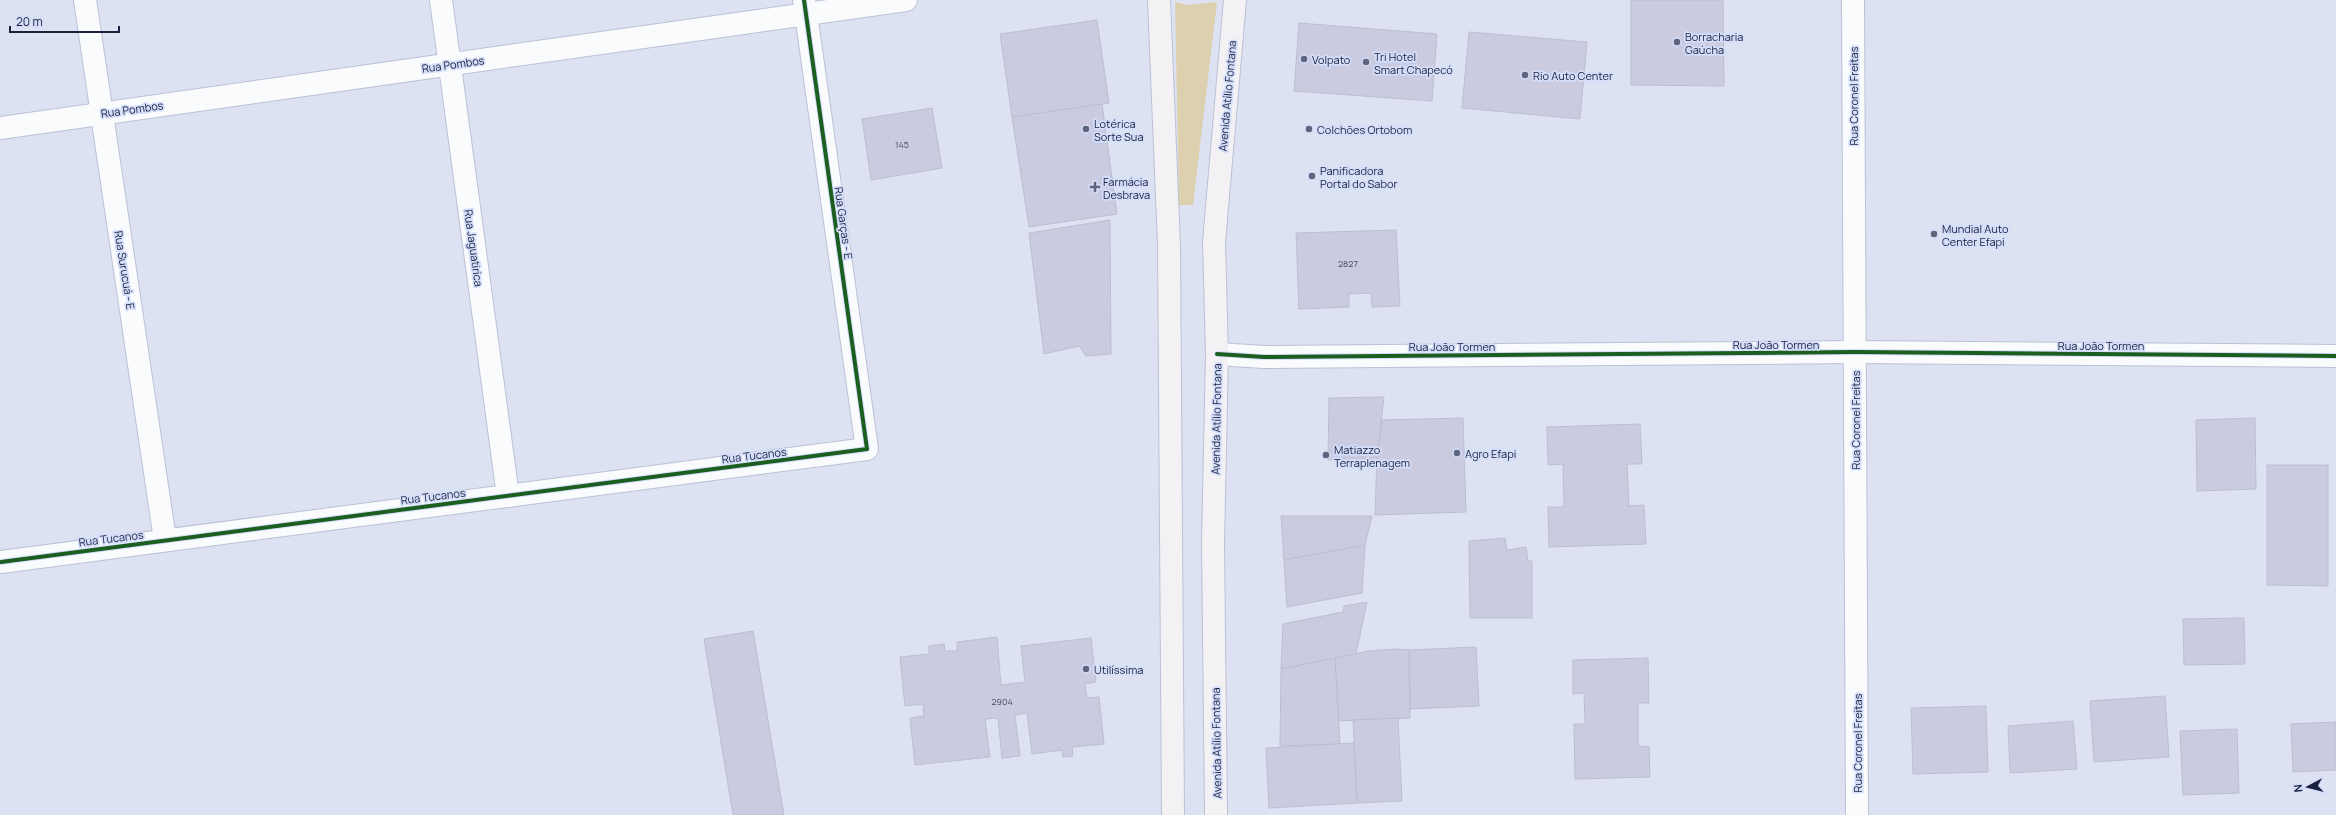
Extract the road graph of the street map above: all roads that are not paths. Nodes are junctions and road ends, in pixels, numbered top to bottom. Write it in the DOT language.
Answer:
graph roads {
  1 [pos="85,0"];
  2 [pos="441,0"];
  3 [pos="906,0"];
  4 [pos="1159,0"];
  5 [pos="1235,0"];
  6 [pos="1853,0"];
  7 [pos="805,7"];
  8 [pos="449,64"];
  9 [pos="102,114"];
  10 [pos="0,128"];
  11 [pos="1854,352"];
  12 [pos="1217,354"];
  13 [pos="2336,356"];
  14 [pos="867,450"];
  15 [pos="508,496"];
  16 [pos="165,540"];
  17 [pos="1,562"];
  18 [pos="1173,815"];
  19 [pos="1216,815"];
  20 [pos="1857,815"];
  1 -- 9 [label="street, Rua Surucuá - E"];
  2 -- 8 [label="street, Rua Jaguatirica"];
  3 -- 7 [label="street, Rua Pombos"];
  4 -- 18 [label="main road"];
  5 -- 12 [label="main road, Avenida Atílio Fontana"];
  6 -- 11 [label="street, Rua Coronel Freitas"];
  7 -- 8 [label="street, Rua Pombos"];
  7 -- 14 [label="street, Rua Garças - E"];
  8 -- 9 [label="street, Rua Pombos"];
  8 -- 15 [label="street, Rua Jaguatirica"];
  9 -- 10 [label="street, Rua Pombos"];
  9 -- 16 [label="street, Rua Surucuá - E"];
  11 -- 12 [label="street, Rua João Tormen"];
  11 -- 13 [label="street, Rua João Tormen"];
  11 -- 20 [label="street, Rua Coronel Freitas"];
  12 -- 19 [label="main road, Avenida Atílio Fontana"];
  14 -- 15 [label="street, Rua Tucanos"];
  15 -- 16 [label="street, Rua Tucanos"];
  16 -- 17 [label="street, Rua Tucanos"];
}
